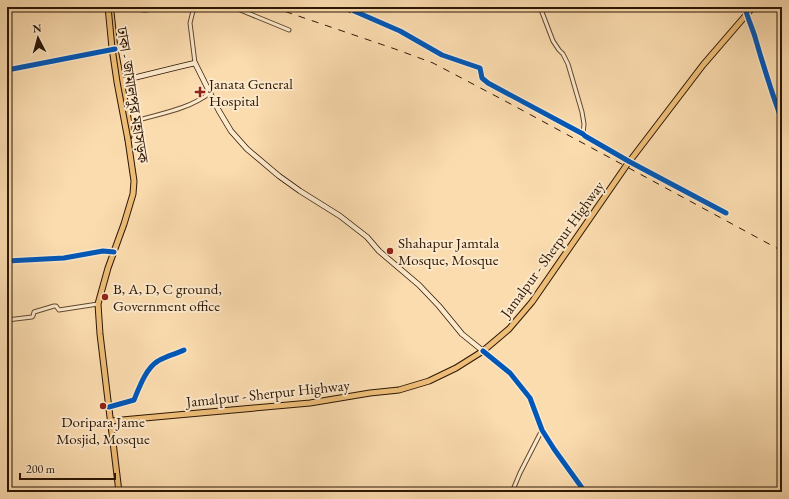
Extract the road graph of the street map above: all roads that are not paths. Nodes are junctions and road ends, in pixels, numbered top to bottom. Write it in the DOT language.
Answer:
graph roads {
  1 [pos="109,7"];
  2 [pos="194,7"];
  3 [pos="233,7"];
  4 [pos="346,7"];
  5 [pos="540,7"];
  6 [pos="745,7"];
  7 [pos="753,7"];
  8 [pos="354,11"];
  9 [pos="746,14"];
  10 [pos="289,30"];
  11 [pos="115,49"];
  12 [pos="195,63"];
  13 [pos="7,70"];
  14 [pos="121,81"];
  15 [pos="210,94"];
  16 [pos="782,121"];
  17 [pos="129,122"];
  18 [pos="583,134"];
  19 [pos="128,140"];
  20 [pos="630,162"];
  21 [pos="726,213"];
  22 [pos="114,252"];
  23 [pos="7,261"];
  24 [pos="98,304"];
  25 [pos="7,320"];
  26 [pos="184,350"];
  27 [pos="483,351"];
  28 [pos="110,407"];
  29 [pos="111,421"];
  30 [pos="542,430"];
  31 [pos="119,492"];
  32 [pos="512,492"];
  33 [pos="585,492"];
  1 -- 11 [label="main road"];
  1 -- 19 [label="main road, ঢাকা - জামালপুর মহাসড়ক, bridge"];
  2 -- 12 [label="street"];
  3 -- 10 [label="street"];
  4 -- 8 [label="main road"];
  5 -- 18 [label="street"];
  6 -- 9 [label="street"];
  7 -- 9 [label="main road, Jamalpur - Sherpur Highway"];
  8 -- 18 [label="street"];
  9 -- 16 [label="street"];
  9 -- 20 [label="main road, Jamalpur - Sherpur Highway"];
  11 -- 13 [label="street"];
  11 -- 14 [label="main road"];
  12 -- 14 [label="main road"];
  12 -- 15 [label="main road"];
  14 -- 17 [label="main road"];
  15 -- 17 [label="street"];
  15 -- 27 [label="main road"];
  17 -- 19 [label="main road"];
  18 -- 20 [label="street"];
  19 -- 22 [label="main road, ঢাকা - জামালপুর মহাসড়ক"];
  20 -- 21 [label="street"];
  20 -- 27 [label="main road, Jamalpur - Sherpur Highway"];
  22 -- 23 [label="street"];
  22 -- 24 [label="main road, ঢাকা - জামালপুর মহাসড়ক"];
  24 -- 25 [label="street"];
  24 -- 28 [label="main road, ঢাকা - জামালপুর মহাসড়ক"];
  26 -- 28 [label="street"];
  27 -- 29 [label="main road, Jamalpur - Sherpur Highway"];
  27 -- 30 [label="street"];
  28 -- 29 [label="main road, ঢাকা - জামালপুর মহাসড়ক"];
  29 -- 31 [label="main road, ঢাকা - জামালপুর মহাসড়ক"];
  30 -- 32 [label="street"];
  30 -- 33 [label="street"];
}
